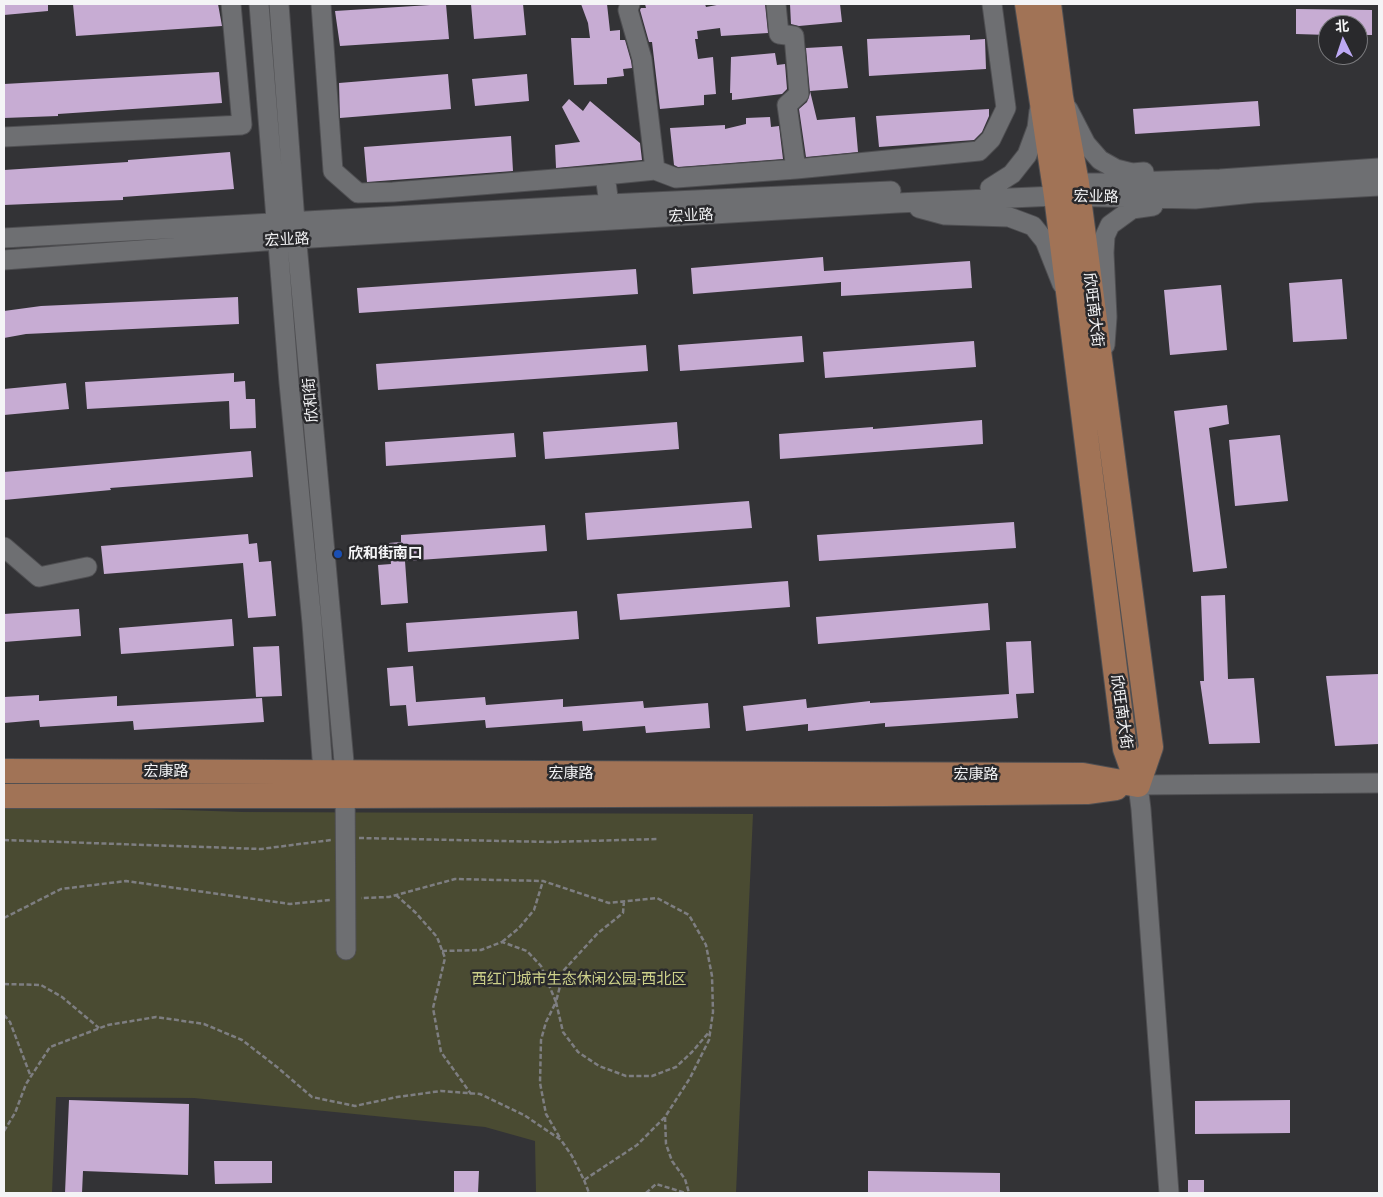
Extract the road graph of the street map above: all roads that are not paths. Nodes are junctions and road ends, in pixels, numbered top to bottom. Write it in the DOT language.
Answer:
graph roads {
  1 [pos="231,4"];
  2 [pos="259,4"];
  3 [pos="279,4"];
  4 [pos="321,4"];
  5 [pos="630,4"];
  6 [pos="776,4"];
  7 [pos="992,4"];
  8 [pos="1027,4"];
  9 [pos="1048,4"];
  10 [pos="263,50"];
  11 [pos="284,72"];
  12 [pos="1051,97"];
  13 [pos="4,137"];
  14 [pos="1379,168"];
  15 [pos="796,169"];
  16 [pos="655,170"];
  17 [pos="605,175"];
  18 [pos="1220,179"];
  19 [pos="1379,186"];
  20 [pos="990,188"];
  21 [pos="1066,190"];
  22 [pos="899,199"];
  23 [pos="1195,199"];
  24 [pos="609,204"];
  25 [pos="287,231"];
  26 [pos="4,238"];
  27 [pos="4,260"];
  28 [pos="1069,300"];
  29 [pos="309,382"];
  30 [pos="289,383"];
  31 [pos="1103,384"];
  32 [pos="4,547"];
  33 [pos="87,567"];
  34 [pos="332,622"];
  35 [pos="312,623"];
  36 [pos="4,771"];
  37 [pos="334,772"];
  38 [pos="1379,782"];
  39 [pos="1138,785"];
  40 [pos="4,796"];
  41 [pos="335,796"];
  42 [pos="346,950"];
  43 [pos="1169,1193"];
  1 -- 13 [label="street"];
  2 -- 10 [label="street, 欣和街"];
  3 -- 11 [label="street, 欣和街"];
  4 -- 17 [label="street"];
  5 -- 16 [label="street"];
  6 -- 15 [label="street"];
  7 -- 15 [label="street"];
  8 -- 12 [label="main road, 欣旺南大街"];
  9 -- 12 [label="main road, 欣旺南大街"];
  10 -- 11 [label="street"];
  10 -- 25 [label="street, 欣和街"];
  11 -- 25 [label="street, 欣和街"];
  12 -- 18 [label="street"];
  12 -- 20 [label="street"];
  12 -- 21 [label="main road, 欣旺南大街"];
  14 -- 18 [label="street, 宏业路"];
  15 -- 16 [label="street"];
  16 -- 17 [label="street"];
  17 -- 24 [label="street"];
  18 -- 21 [label="street, 宏业路"];
  19 -- 23 [label="street, 宏业路"];
  20 -- 21 [label="street, 宏业路"];
  20 -- 22 [label="street, 宏业路"];
  21 -- 22 [label="street, 宏业路"];
  21 -- 23 [label="street, 宏业路"];
  21 -- 28 [label="main road, 欣旺南大街"];
  21 -- 31 [label="main road, 欣旺南大街"];
  22 -- 24 [label="street, 宏业路"];
  22 -- 25 [label="street, 宏业路"];
  22 -- 28 [label="street"];
  23 -- 31 [label="street"];
  24 -- 25 [label="street, 宏业路"];
  25 -- 26 [label="street, 宏业路"];
  25 -- 27 [label="street, 宏业路"];
  25 -- 29 [label="street, 欣和街"];
  25 -- 30 [label="street, 欣和街"];
  28 -- 39 [label="main road, 欣旺南大街"];
  29 -- 30 [label="street"];
  29 -- 34 [label="street, 欣和街"];
  30 -- 35 [label="street, 欣和街"];
  31 -- 39 [label="main road, 欣旺南大街"];
  32 -- 33 [label="street"];
  34 -- 35 [label="street"];
  34 -- 37 [label="street, 欣和街"];
  35 -- 37 [label="street, 欣和街"];
  36 -- 37 [label="main road, 宏康路"];
  37 -- 39 [label="main road, 宏康路"];
  37 -- 41 [label="street, 欣和街"];
  38 -- 39 [label="street, 宏康路"];
  39 -- 41 [label="main road, 宏康路"];
  39 -- 43 [label="street"];
  40 -- 41 [label="main road, 宏康路"];
  41 -- 42 [label="street, 欣和街"];
}
